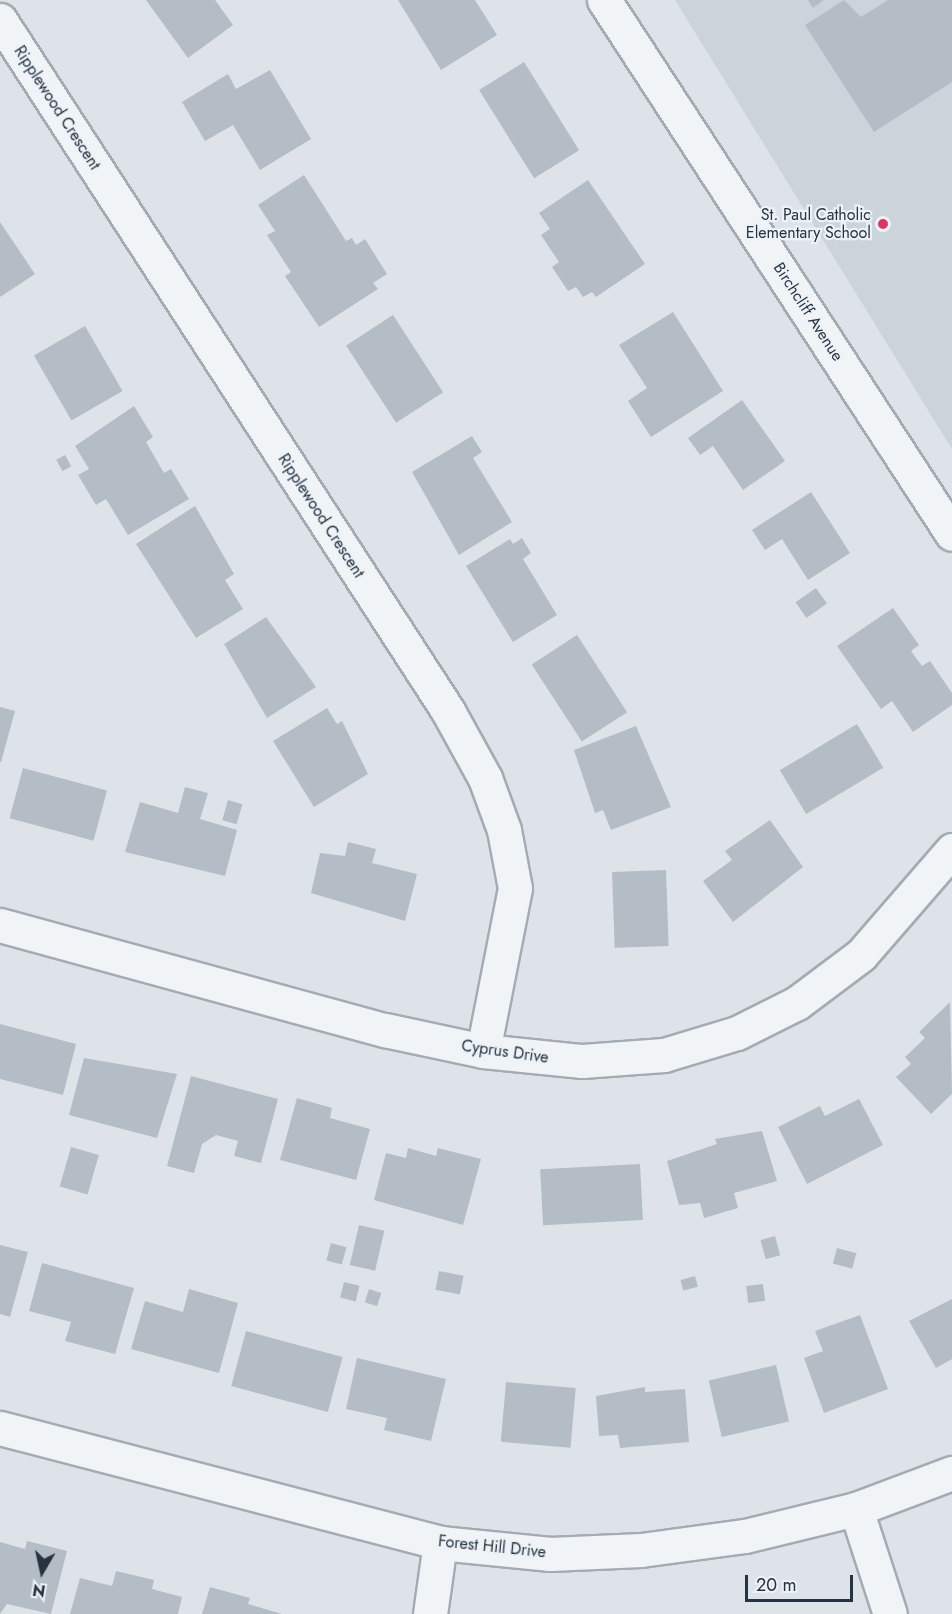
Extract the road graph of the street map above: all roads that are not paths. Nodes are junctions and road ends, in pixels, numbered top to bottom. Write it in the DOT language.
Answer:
graph roads {
  1 [pos="604,0"];
  2 [pos="0,20"];
  3 [pos="952,534"];
  4 [pos="952,850"];
  5 [pos="0,925"];
  6 [pos="483,1051"];
  7 [pos="0,1428"];
  8 [pos="952,1473"];
  9 [pos="856,1509"];
  10 [pos="440,1543"];
  11 [pos="430,1614"];
  12 [pos="890,1614"];
  1 -- 3 [label="street, Birchcliff Avenue"];
  2 -- 6 [label="street, Ripplewood Crescent"];
  4 -- 6 [label="street, Cyprus Drive"];
  5 -- 6 [label="street, Cyprus Drive"];
  7 -- 10 [label="street, Forest Hill Drive"];
  8 -- 9 [label="street, Forest Hill Drive"];
  9 -- 10 [label="street, Forest Hill Drive"];
  9 -- 12 [label="street"];
  10 -- 11 [label="street"];
}
